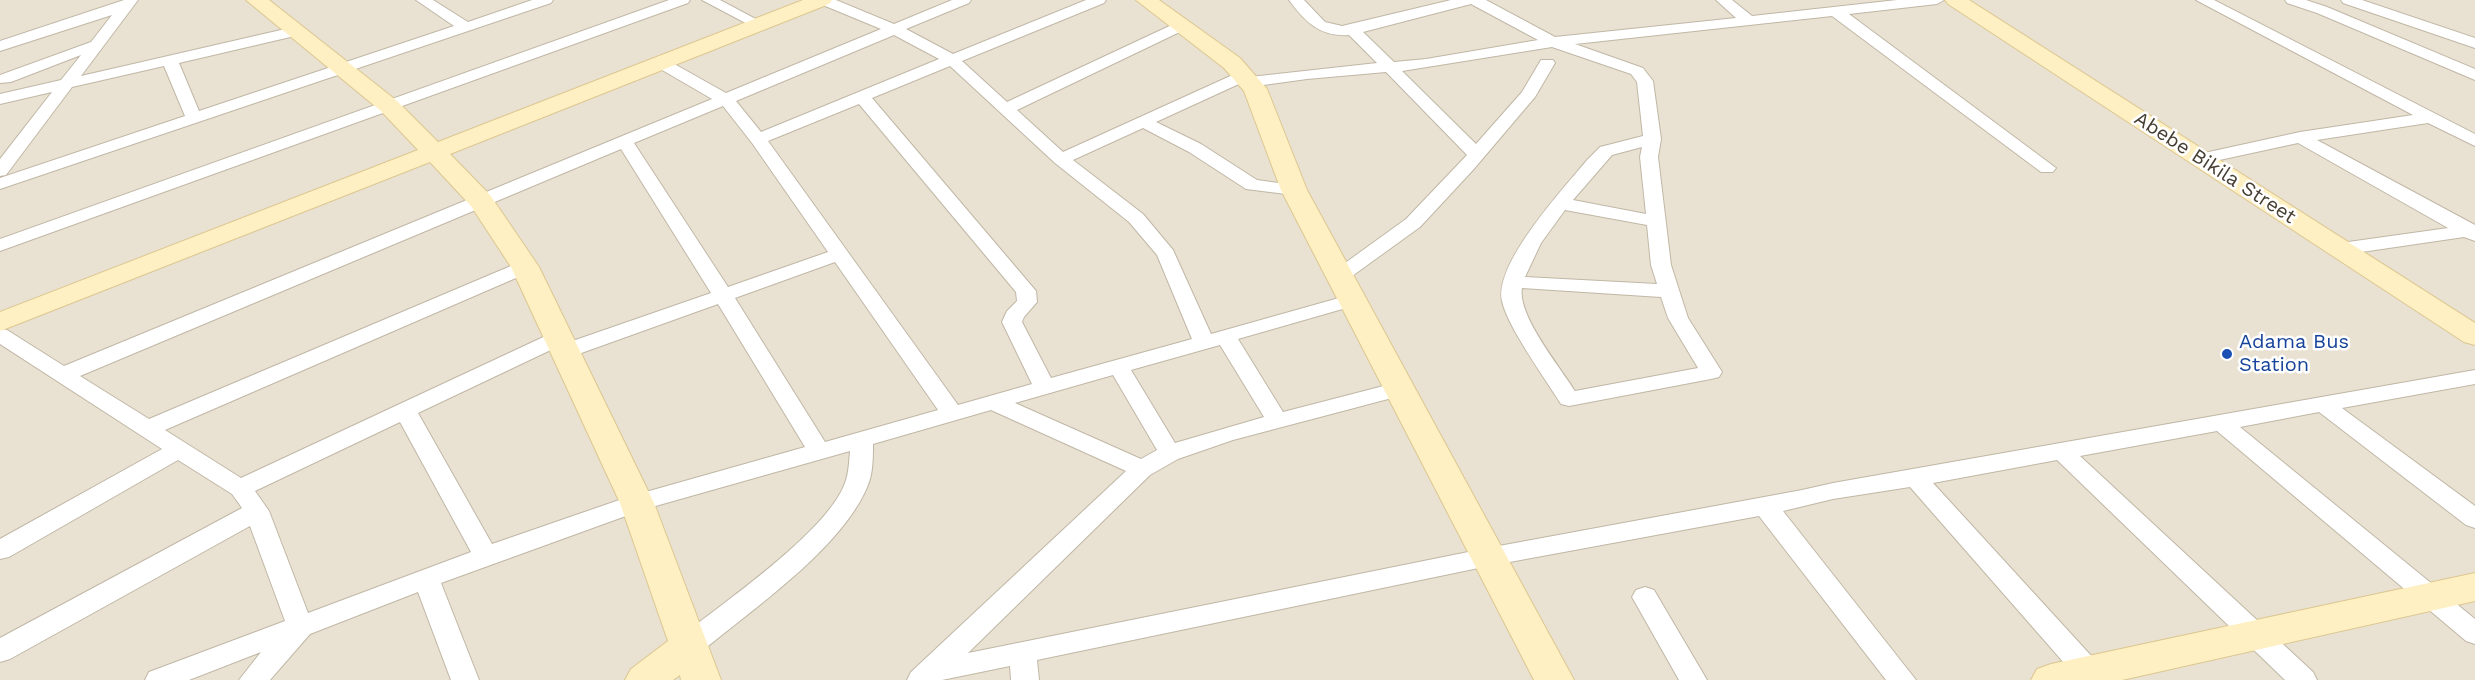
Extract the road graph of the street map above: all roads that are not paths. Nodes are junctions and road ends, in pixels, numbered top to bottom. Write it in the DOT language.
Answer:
graph roads {
  1 [pos="256,0"];
  2 [pos="423,0"];
  3 [pos="546,0"];
  4 [pos="683,0"];
  5 [pos="709,0"];
  6 [pos="822,0"];
  7 [pos="964,0"];
  8 [pos="1099,0"];
  9 [pos="1146,0"];
  10 [pos="1316,0"];
  11 [pos="1468,0"];
  12 [pos="1475,0"];
  13 [pos="1723,0"];
  14 [pos="1937,0"];
  15 [pos="1955,0"];
  16 [pos="2203,0"];
  17 [pos="2292,0"];
  18 [pos="2342,0"];
  19 [pos="2348,0"];
  20 [pos="1297,2"];
  21 [pos="128,3"];
  22 [pos="1844,7"];
  23 [pos="2322,10"];
  24 [pos="1751,22"];
  25 [pos="760,25"];
  26 [pos="1183,25"];
  27 [pos="466,27"];
  28 [pos="894,29"];
  29 [pos="1353,30"];
  30 [pos="294,32"];
  31 [pos="1553,42"];
  32 [pos="2475,43"];
  33 [pos="96,45"];
  34 [pos="0,46"];
  35 [pos="952,60"];
  36 [pos="170,61"];
  37 [pos="1547,63"];
  38 [pos="663,64"];
  39 [pos="1392,67"];
  40 [pos="340,69"];
  41 [pos="2475,75"];
  42 [pos="4,79"];
  43 [pos="1246,79"];
  44 [pos="65,86"];
  45 [pos="862,96"];
  46 [pos="0,99"];
  47 [pos="726,100"];
  48 [pos="389,106"];
  49 [pos="1008,108"];
  50 [pos="194,118"];
  51 [pos="2430,118"];
  52 [pos="1144,122"];
  53 [pos="2300,137"];
  54 [pos="758,139"];
  55 [pos="1652,139"];
  56 [pos="2475,141"];
  57 [pos="625,142"];
  58 [pos="436,153"];
  59 [pos="1476,154"];
  60 [pos="1061,159"];
  61 [pos="2201,159"];
  62 [pos="2047,168"];
  63 [pos="0,171"];
  64 [pos="0,184"];
  65 [pos="1294,190"];
  66 [pos="481,201"];
  67 [pos="1562,204"];
  68 [pos="1655,221"];
  69 [pos="2472,232"];
  70 [pos="0,244"];
  71 [pos="2341,249"];
  72 [pos="840,254"];
  73 [pos="525,267"];
  74 [pos="1514,282"];
  75 [pos="1347,287"];
  76 [pos="1669,291"];
  77 [pos="723,295"];
  78 [pos="0,322"];
  79 [pos="0,335"];
  80 [pos="2475,336"];
  81 [pos="1215,339"];
  82 [pos="562,345"];
  83 [pos="1118,366"];
  84 [pos="63,375"];
  85 [pos="2475,377"];
  86 [pos="1044,387"];
  87 [pos="1400,389"];
  88 [pos="993,402"];
  89 [pos="2322,404"];
  90 [pos="405,410"];
  91 [pos="952,413"];
  92 [pos="1278,421"];
  93 [pos="2220,422"];
  94 [pos="147,429"];
  95 [pos="862,439"];
  96 [pos="179,449"];
  97 [pos="819,451"];
  98 [pos="2062,452"];
  99 [pos="1170,453"];
  100 [pos="1142,470"];
  101 [pos="1915,478"];
  102 [pos="240,488"];
  103 [pos="637,502"];
  104 [pos="1766,506"];
  105 [pos="257,512"];
  106 [pos="2475,519"];
  107 [pos="0,550"];
  108 [pos="486,556"];
  109 [pos="1488,557"];
  110 [pos="426,579"];
  111 [pos="2475,587"];
  112 [pos="1645,597"];
  113 [pos="2430,597"];
  114 [pos="300,627"];
  115 [pos="2475,634"];
  116 [pos="2256,635"];
  117 [pos="0,651"];
  118 [pos="1022,652"];
  119 [pos="695,663"];
  120 [pos="926,675"];
  121 [pos="2093,676"];
  122 [pos="159,680"];
  123 [pos="253,680"];
  124 [pos="465,680"];
  125 [pos="645,680"];
  126 [pos="1025,680"];
  127 [pos="1554,680"];
  128 [pos="1693,680"];
  129 [pos="1902,680"];
  130 [pos="2051,680"];
  131 [pos="2303,680"];
  1 -- 30 [label="street"];
  2 -- 27 [label="street"];
  3 -- 27 [label="street"];
  4 -- 48 [label="street"];
  5 -- 25 [label="street"];
  6 -- 25 [label="street"];
  6 -- 28 [label="street"];
  7 -- 28 [label="street"];
  8 -- 35 [label="street"];
  9 -- 26 [label="street"];
  10 -- 20 [label="street"];
  11 -- 29 [label="street"];
  12 -- 31 [label="street"];
  13 -- 24 [label="street"];
  14 -- 22 [label="street"];
  15 -- 61 [label="street, Abebe Bikila Street"];
  16 -- 51 [label="street"];
  17 -- 23 [label="street"];
  18 -- 23 [label="street"];
  19 -- 32 [label="street"];
  20 -- 29 [label="street"];
  21 -- 33 [label="street"];
  21 -- 34 [label="street"];
  22 -- 24 [label="street"];
  22 -- 62 [label="street"];
  23 -- 41 [label="street"];
  24 -- 31 [label="street"];
  25 -- 38 [label="street"];
  26 -- 43 [label="street"];
  26 -- 49 [label="street"];
  27 -- 40 [label="street"];
  28 -- 35 [label="street"];
  28 -- 47 [label="street"];
  29 -- 39 [label="street"];
  30 -- 36 [label="street"];
  30 -- 40 [label="street"];
  31 -- 39 [label="street"];
  31 -- 55 [label="street"];
  33 -- 42 [label="street"];
  33 -- 44 [label="street"];
  35 -- 45 [label="street"];
  35 -- 49 [label="street"];
  36 -- 44 [label="street"];
  36 -- 50 [label="street"];
  37 -- 59 [label="street"];
  38 -- 47 [label="street"];
  38 -- 58 [label="street"];
  39 -- 43 [label="street"];
  39 -- 59 [label="street"];
  40 -- 48 [label="street"];
  40 -- 50 [label="street"];
  43 -- 52 [label="street"];
  43 -- 65 [label="street"];
  44 -- 46 [label="street"];
  44 -- 63 [label="street"];
  45 -- 54 [label="street"];
  45 -- 86 [label="street"];
  47 -- 54 [label="street"];
  47 -- 57 [label="street"];
  48 -- 58 [label="street"];
  48 -- 70 [label="street"];
  49 -- 60 [label="street"];
  50 -- 64 [label="street"];
  51 -- 53 [label="street"];
  51 -- 56 [label="street"];
  52 -- 60 [label="street"];
  52 -- 65 [label="street"];
  53 -- 61 [label="street"];
  53 -- 69 [label="street"];
  54 -- 72 [label="street"];
  55 -- 67 [label="street"];
  55 -- 68 [label="street"];
  57 -- 66 [label="street"];
  57 -- 77 [label="street"];
  58 -- 66 [label="street"];
  58 -- 78 [label="street"];
  59 -- 75 [label="street"];
  60 -- 81 [label="street"];
  61 -- 71 [label="street, Abebe Bikila Street"];
  65 -- 75 [label="street"];
  66 -- 73 [label="street"];
  66 -- 84 [label="street"];
  67 -- 68 [label="street"];
  67 -- 74 [label="street"];
  68 -- 76 [label="street"];
  69 -- 71 [label="street"];
  71 -- 80 [label="street, Abebe Bikila Street"];
  72 -- 77 [label="street"];
  72 -- 91 [label="street"];
  73 -- 82 [label="street"];
  73 -- 94 [label="street"];
  74 -- 76 [label="street"];
  74 -- 76 [label="street"];
  75 -- 81 [label="street"];
  75 -- 87 [label="street"];
  77 -- 82 [label="street"];
  77 -- 97 [label="street"];
  79 -- 84 [label="street"];
  81 -- 83 [label="street"];
  81 -- 92 [label="street"];
  82 -- 90 [label="street"];
  82 -- 103 [label="street"];
  83 -- 86 [label="street"];
  83 -- 99 [label="street"];
  84 -- 94 [label="street"];
  85 -- 89 [label="street"];
  86 -- 88 [label="street"];
  87 -- 92 [label="street"];
  87 -- 109 [label="street"];
  88 -- 91 [label="street"];
  88 -- 100 [label="street"];
  89 -- 93 [label="street"];
  89 -- 106 [label="street"];
  90 -- 102 [label="street"];
  90 -- 108 [label="street"];
  91 -- 95 [label="street"];
  92 -- 99 [label="street"];
  93 -- 98 [label="street"];
  93 -- 113 [label="street"];
  94 -- 96 [label="street"];
  95 -- 97 [label="street"];
  95 -- 119 [label="street"];
  96 -- 102 [label="street"];
  96 -- 107 [label="street"];
  97 -- 103 [label="street"];
  98 -- 101 [label="street"];
  98 -- 116 [label="street"];
  99 -- 100 [label="street"];
  100 -- 120 [label="street"];
  101 -- 104 [label="street"];
  101 -- 121 [label="street"];
  102 -- 105 [label="street"];
  103 -- 108 [label="street"];
  103 -- 119 [label="street"];
  104 -- 109 [label="street"];
  104 -- 129 [label="street"];
  105 -- 114 [label="street"];
  105 -- 117 [label="street"];
  108 -- 110 [label="street"];
  109 -- 118 [label="street"];
  109 -- 127 [label="street"];
  110 -- 114 [label="street"];
  110 -- 124 [label="street"];
  111 -- 113 [label="street"];
  112 -- 128 [label="street"];
  113 -- 115 [label="street"];
  113 -- 116 [label="street"];
  114 -- 122 [label="street"];
  114 -- 123 [label="street"];
  116 -- 121 [label="street"];
  116 -- 131 [label="street"];
  118 -- 120 [label="street"];
  118 -- 126 [label="street"];
  119 -- 125 [label="street"];
  121 -- 130 [label="street"];
}
